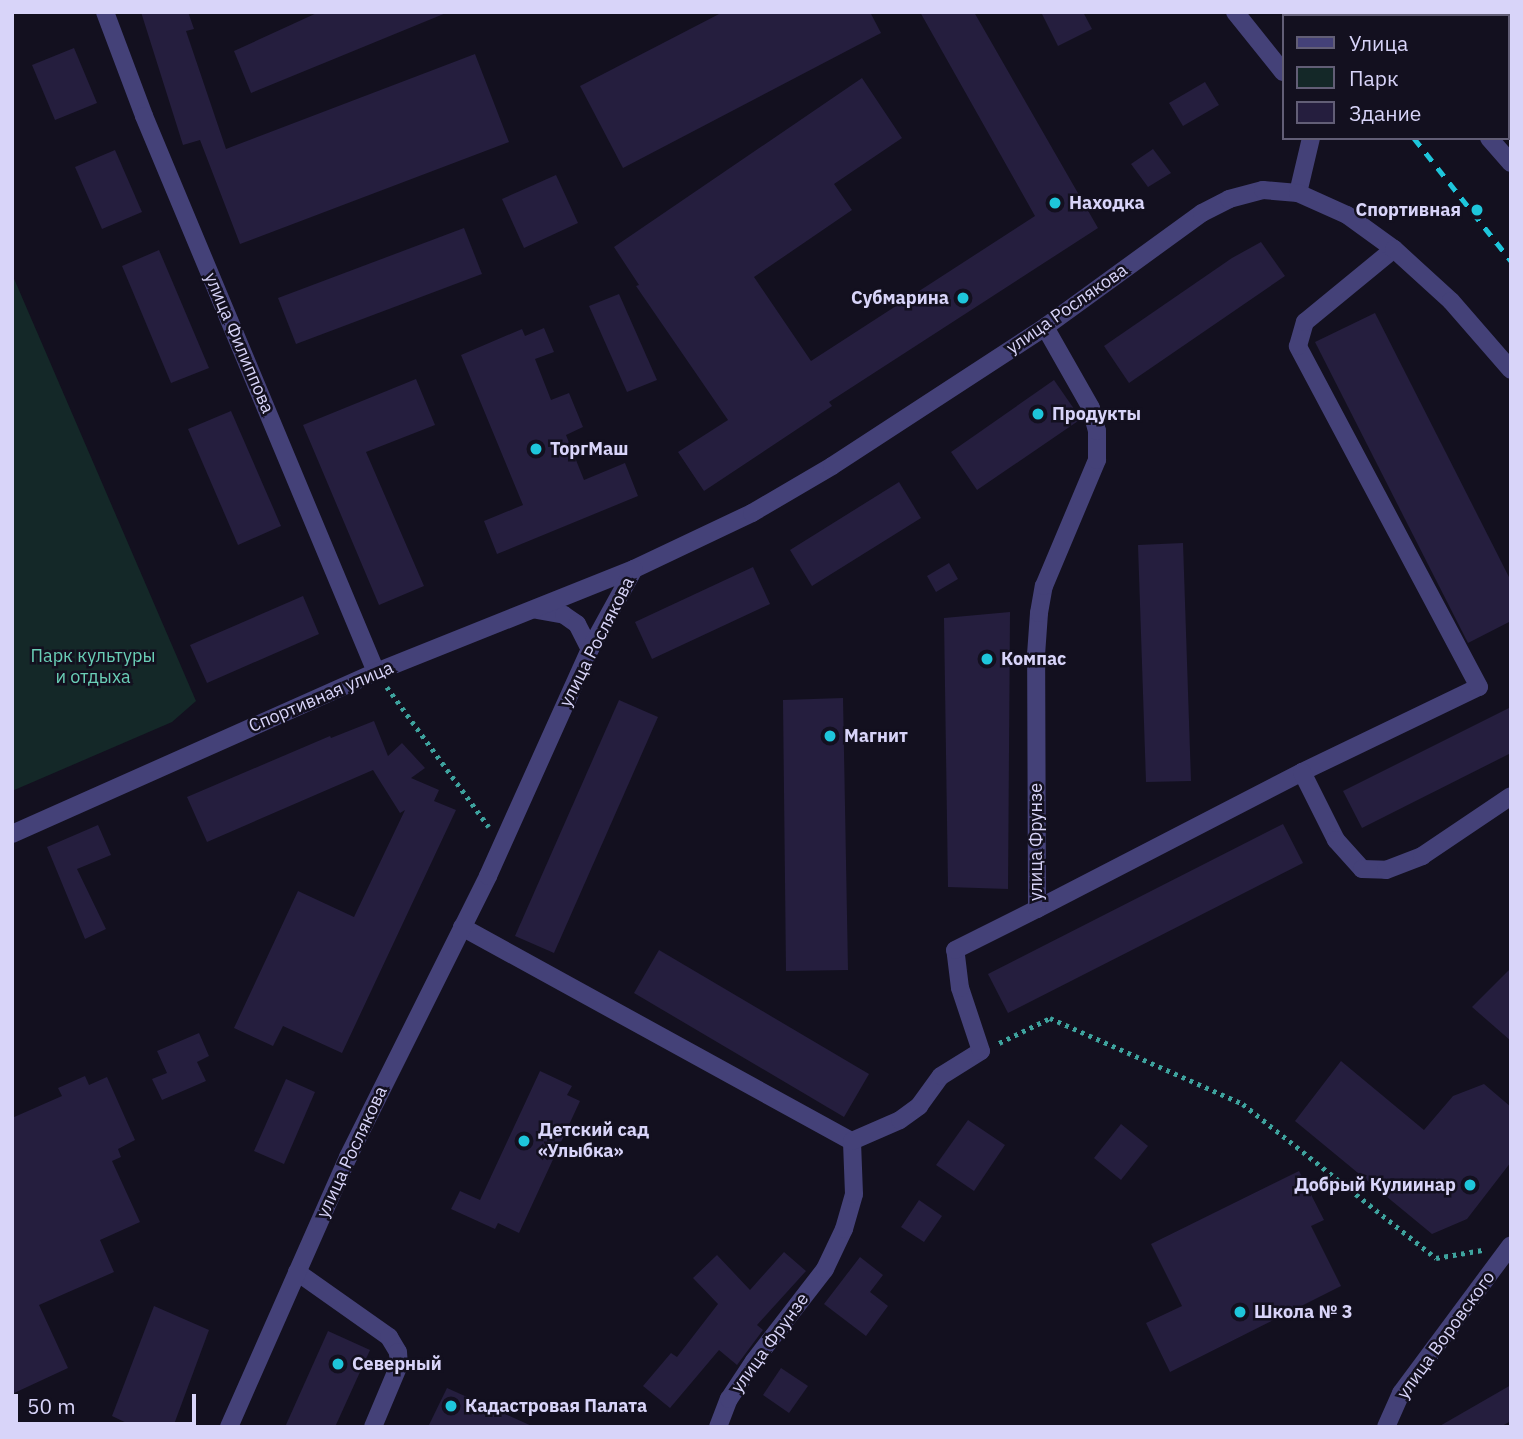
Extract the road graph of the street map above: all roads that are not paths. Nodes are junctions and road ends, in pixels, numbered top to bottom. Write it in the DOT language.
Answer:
graph roads {
  1 [pos="105,12"];
  2 [pos="1235,12"];
  3 [pos="1282,71"];
  4 [pos="1311,140"];
  5 [pos="1491,140"];
  6 [pos="1511,163"];
  7 [pos="1298,193"];
  8 [pos="1394,249"];
  9 [pos="1045,327"];
  10 [pos="1511,370"];
  11 [pos="634,569"];
  12 [pos="537,610"];
  13 [pos="590,649"];
  14 [pos="376,672"];
  15 [pos="1302,772"];
  16 [pos="1511,796"];
  17 [pos="12,834"];
  18 [pos="1037,909"];
  19 [pos="463,927"];
  20 [pos="852,1141"];
  21 [pos="1511,1245"];
  22 [pos="297,1272"];
  23 [pos="229,1427"];
  24 [pos="373,1427"];
  25 [pos="718,1427"];
  26 [pos="1387,1427"];
  1 -- 14 [label="street, улица Филиппова"];
  2 -- 3 [label="street"];
  4 -- 7 [label="street"];
  5 -- 6 [label="street"];
  7 -- 8 [label="street, улица Рослякова"];
  7 -- 9 [label="street, улица Рослякова"];
  8 -- 10 [label="street, улица Рослякова"];
  8 -- 15 [label="street"];
  9 -- 11 [label="street, улица Рослякова"];
  9 -- 18 [label="street, улица Фрунзе"];
  11 -- 12 [label="street, Спортивная улица"];
  11 -- 13 [label="street, улица Рослякова"];
  12 -- 13 [label="street"];
  12 -- 14 [label="street, Спортивная улица"];
  13 -- 19 [label="street, улица Рослякова"];
  14 -- 17 [label="street, Спортивная улица"];
  15 -- 16 [label="street"];
  15 -- 18 [label="street"];
  18 -- 20 [label="street, улица Фрунзе"];
  19 -- 20 [label="street"];
  19 -- 22 [label="street, улица Рослякова"];
  20 -- 25 [label="street, улица Фрунзе"];
  21 -- 26 [label="street, улица Воровского"];
  22 -- 23 [label="street, улица Рослякова"];
  22 -- 24 [label="street"];
}
